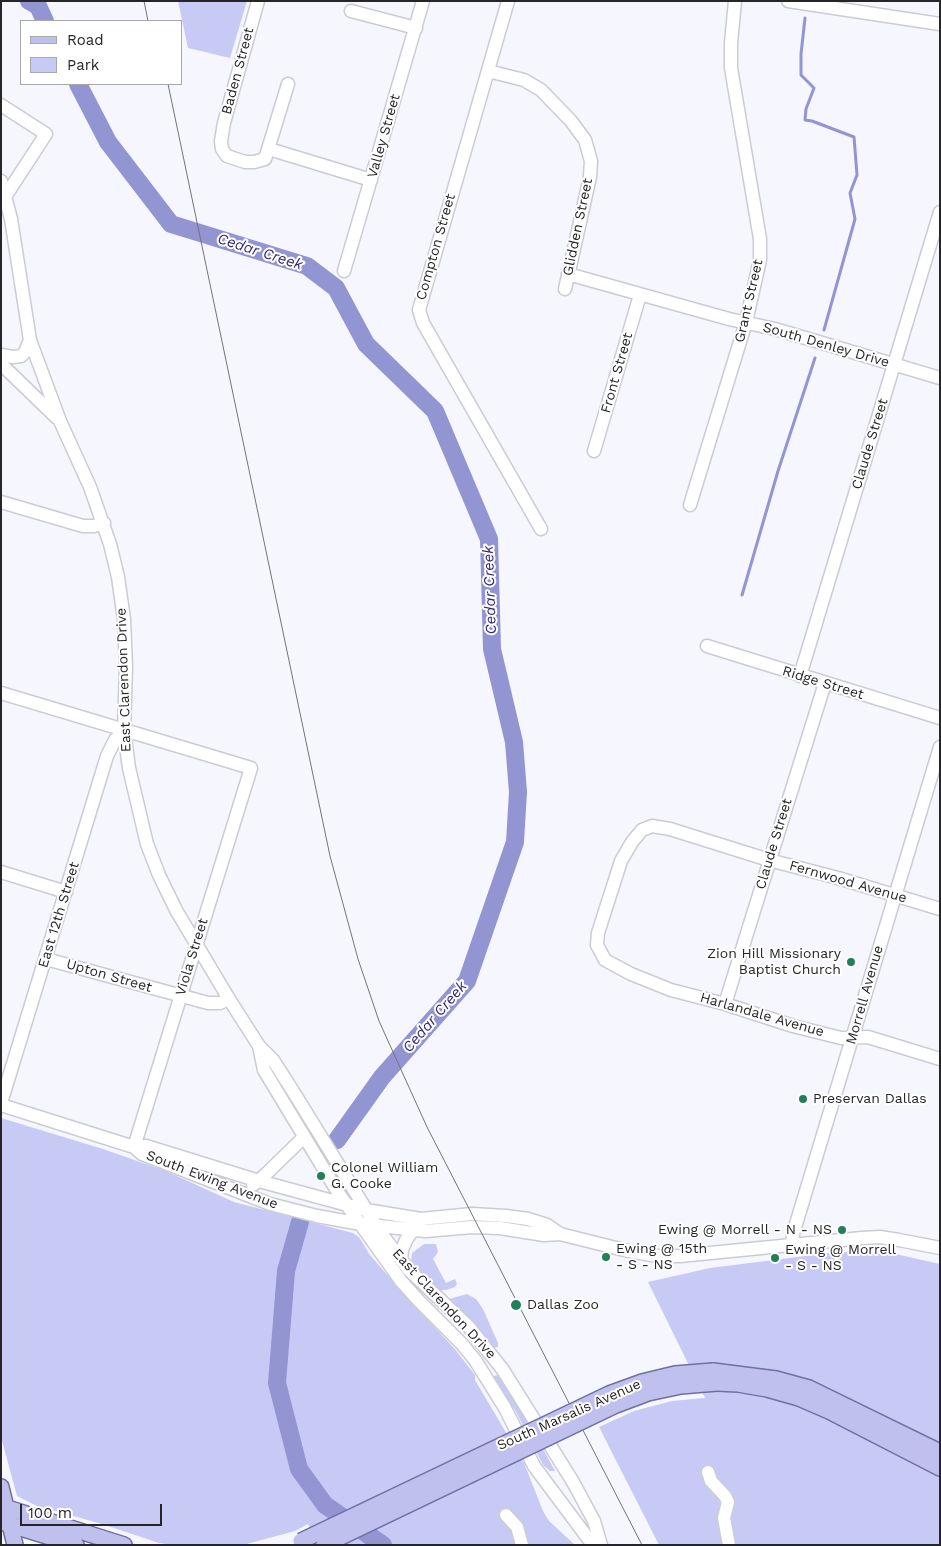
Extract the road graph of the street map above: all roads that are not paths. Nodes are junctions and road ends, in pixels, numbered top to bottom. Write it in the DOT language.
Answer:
graph roads {
  1 [pos="258,1"];
  2 [pos="423,1"];
  3 [pos="508,1"];
  4 [pos="736,1"];
  5 [pos="788,1"];
  6 [pos="351,10"];
  7 [pos="940,24"];
  8 [pos="416,28"];
  9 [pos="488,70"];
  10 [pos="288,84"];
  11 [pos="1,105"];
  12 [pos="267,154"];
  13 [pos="371,180"];
  14 [pos="1,181"];
  15 [pos="4,199"];
  16 [pos="940,212"];
  17 [pos="344,271"];
  18 [pos="568,274"];
  19 [pos="565,289"];
  20 [pos="640,295"];
  21 [pos="746,322"];
  22 [pos="30,340"];
  23 [pos="1,355"];
  24 [pos="1,364"];
  25 [pos="894,365"];
  26 [pos="940,378"];
  27 [pos="60,421"];
  28 [pos="594,451"];
  29 [pos="1,502"];
  30 [pos="690,506"];
  31 [pos="104,523"];
  32 [pos="541,529"];
  33 [pos="707,646"];
  34 [pos="800,676"];
  35 [pos="825,684"];
  36 [pos="1,693"];
  37 [pos="940,718"];
  38 [pos="124,731"];
  39 [pos="940,746"];
  40 [pos="769,860"];
  41 [pos="1,872"];
  42 [pos="66,892"];
  43 [pos="895,896"];
  44 [pos="940,909"];
  45 [pos="196,944"];
  46 [pos="597,945"];
  47 [pos="46,959"];
  48 [pos="180,996"];
  49 [pos="229,999"];
  50 [pos="725,1004"];
  51 [pos="853,1038"];
  52 [pos="259,1046"];
  53 [pos="940,1059"];
  54 [pos="1,1104"];
  55 [pos="304,1136"];
  56 [pos="134,1147"];
  57 [pos="259,1182"];
  58 [pos="236,1192"];
  59 [pos="348,1205"];
  60 [pos="366,1210"];
  61 [pos="361,1224"];
  62 [pos="375,1225"];
  63 [pos="414,1230"];
  64 [pos="560,1234"];
  65 [pos="792,1244"];
  66 [pos="940,1248"];
  67 [pos="401,1260"];
  68 [pos="494,1357"];
  69 [pos="484,1374"];
  70 [pos="715,1377"];
  71 [pos="940,1452"];
  72 [pos="940,1468"];
  73 [pos="565,1470"];
  74 [pos="708,1472"];
  75 [pos="545,1480"];
  76 [pos="1,1487"];
  77 [pos="5,1515"];
  78 [pos="506,1515"];
  79 [pos="297,1543"];
  80 [pos="15,1545"];
  81 [pos="76,1545"];
  82 [pos="124,1545"];
  83 [pos="324,1545"];
  84 [pos="522,1545"];
  85 [pos="593,1545"];
  86 [pos="601,1545"];
  87 [pos="729,1545"];
  1 -- 12 [label="street, Baden Street"];
  2 -- 8 [label="street, Valley Street"];
  3 -- 9 [label="street, Compton Street"];
  4 -- 21 [label="street, Grant Street"];
  5 -- 7 [label="street"];
  6 -- 8 [label="street"];
  8 -- 13 [label="street, Valley Street"];
  9 -- 18 [label="street, Glidden Street"];
  9 -- 32 [label="street, Compton Street"];
  10 -- 12 [label="street"];
  11 -- 15 [label="street"];
  12 -- 13 [label="street"];
  13 -- 17 [label="street, Valley Street"];
  14 -- 15 [label="street, East Clarendon Drive"];
  15 -- 22 [label="street, East Clarendon Drive"];
  16 -- 25 [label="street, Claude Street"];
  18 -- 19 [label="street, Glidden Street"];
  18 -- 20 [label="street, South Denley Drive"];
  20 -- 21 [label="street, South Denley Drive"];
  20 -- 28 [label="street, Front Street"];
  21 -- 25 [label="street, South Denley Drive"];
  21 -- 30 [label="street, Grant Street"];
  22 -- 23 [label="street"];
  22 -- 27 [label="street, East Clarendon Drive"];
  24 -- 27 [label="street"];
  25 -- 26 [label="street, South Denley Drive"];
  25 -- 34 [label="street, Claude Street"];
  27 -- 31 [label="street, East Clarendon Drive"];
  29 -- 31 [label="street"];
  31 -- 38 [label="street, East Clarendon Drive"];
  33 -- 34 [label="street, Ridge Street"];
  34 -- 35 [label="street, Ridge Street"];
  35 -- 37 [label="street, Ridge Street"];
  35 -- 40 [label="street, Claude Street"];
  36 -- 38 [label="street"];
  38 -- 42 [label="street, East 12th Street"];
  38 -- 45 [label="street, East Clarendon Drive"];
  38 -- 45 [label="street, Viola Street"];
  39 -- 43 [label="street, Morrell Avenue"];
  40 -- 43 [label="street, Fernwood Avenue"];
  40 -- 46 [label="street, Fernwood Avenue"];
  40 -- 50 [label="street, Claude Street"];
  41 -- 42 [label="street"];
  42 -- 47 [label="street, East 12th Street"];
  43 -- 44 [label="street, Fernwood Avenue"];
  43 -- 51 [label="street, Morrell Avenue"];
  45 -- 48 [label="street, Viola Street"];
  45 -- 49 [label="street, East Clarendon Drive"];
  46 -- 50 [label="street, Harlandale Avenue"];
  47 -- 48 [label="street, Upton Street"];
  47 -- 54 [label="street, East 12th Street"];
  48 -- 49 [label="street, Upton Street"];
  48 -- 56 [label="street, Viola Street"];
  49 -- 52 [label="street, East Clarendon Drive"];
  50 -- 51 [label="street, Harlandale Avenue"];
  51 -- 53 [label="street, Harlandale Avenue"];
  51 -- 65 [label="street, Morrell Avenue"];
  52 -- 55 [label="street, East Clarendon Drive"];
  52 -- 60 [label="street, East Clarendon Drive"];
  54 -- 56 [label="street, South Ewing Avenue"];
  55 -- 57 [label="street"];
  55 -- 59 [label="street, East Clarendon Drive"];
  56 -- 57 [label="street, South Ewing Avenue"];
  56 -- 58 [label="street, South Ewing Avenue"];
  57 -- 58 [label="street"];
  57 -- 59 [label="street, South Ewing Avenue"];
  58 -- 61 [label="street, South Ewing Avenue"];
  59 -- 60 [label="street, South Ewing Avenue"];
  59 -- 61 [label="street, East Clarendon Drive"];
  60 -- 62 [label="street, East Clarendon Drive"];
  60 -- 64 [label="street, South Ewing Avenue"];
  61 -- 62 [label="street, South Ewing Avenue"];
  61 -- 69 [label="street, East Clarendon Drive"];
  62 -- 63 [label="street, South Ewing Avenue"];
  62 -- 67 [label="street, East Clarendon Drive"];
  63 -- 64 [label="street, South Ewing Avenue"];
  63 -- 67 [label="street"];
  64 -- 65 [label="street, South Ewing Avenue"];
  65 -- 66 [label="street, South Ewing Avenue"];
  67 -- 68 [label="street, East Clarendon Drive"];
  68 -- 69 [label="street"];
  68 -- 73 [label="street, East Clarendon Drive"];
  69 -- 75 [label="street, East Clarendon Drive"];
  70 -- 71 [label="main road, South Marsalis Avenue"];
  70 -- 72 [label="main road, South Marsalis Avenue"];
  70 -- 79 [label="main road, South Marsalis Avenue, bridge"];
  70 -- 83 [label="main road, South Marsalis Avenue, bridge"];
  73 -- 75 [label="street"];
  73 -- 86 [label="street, East Clarendon Drive"];
  74 -- 87 [label="street"];
  75 -- 85 [label="street, East Clarendon Drive"];
  76 -- 77 [label="main road"];
  77 -- 80 [label="main road"];
  77 -- 81 [label="main road"];
  77 -- 82 [label="main road"];
  78 -- 84 [label="street"];
}
